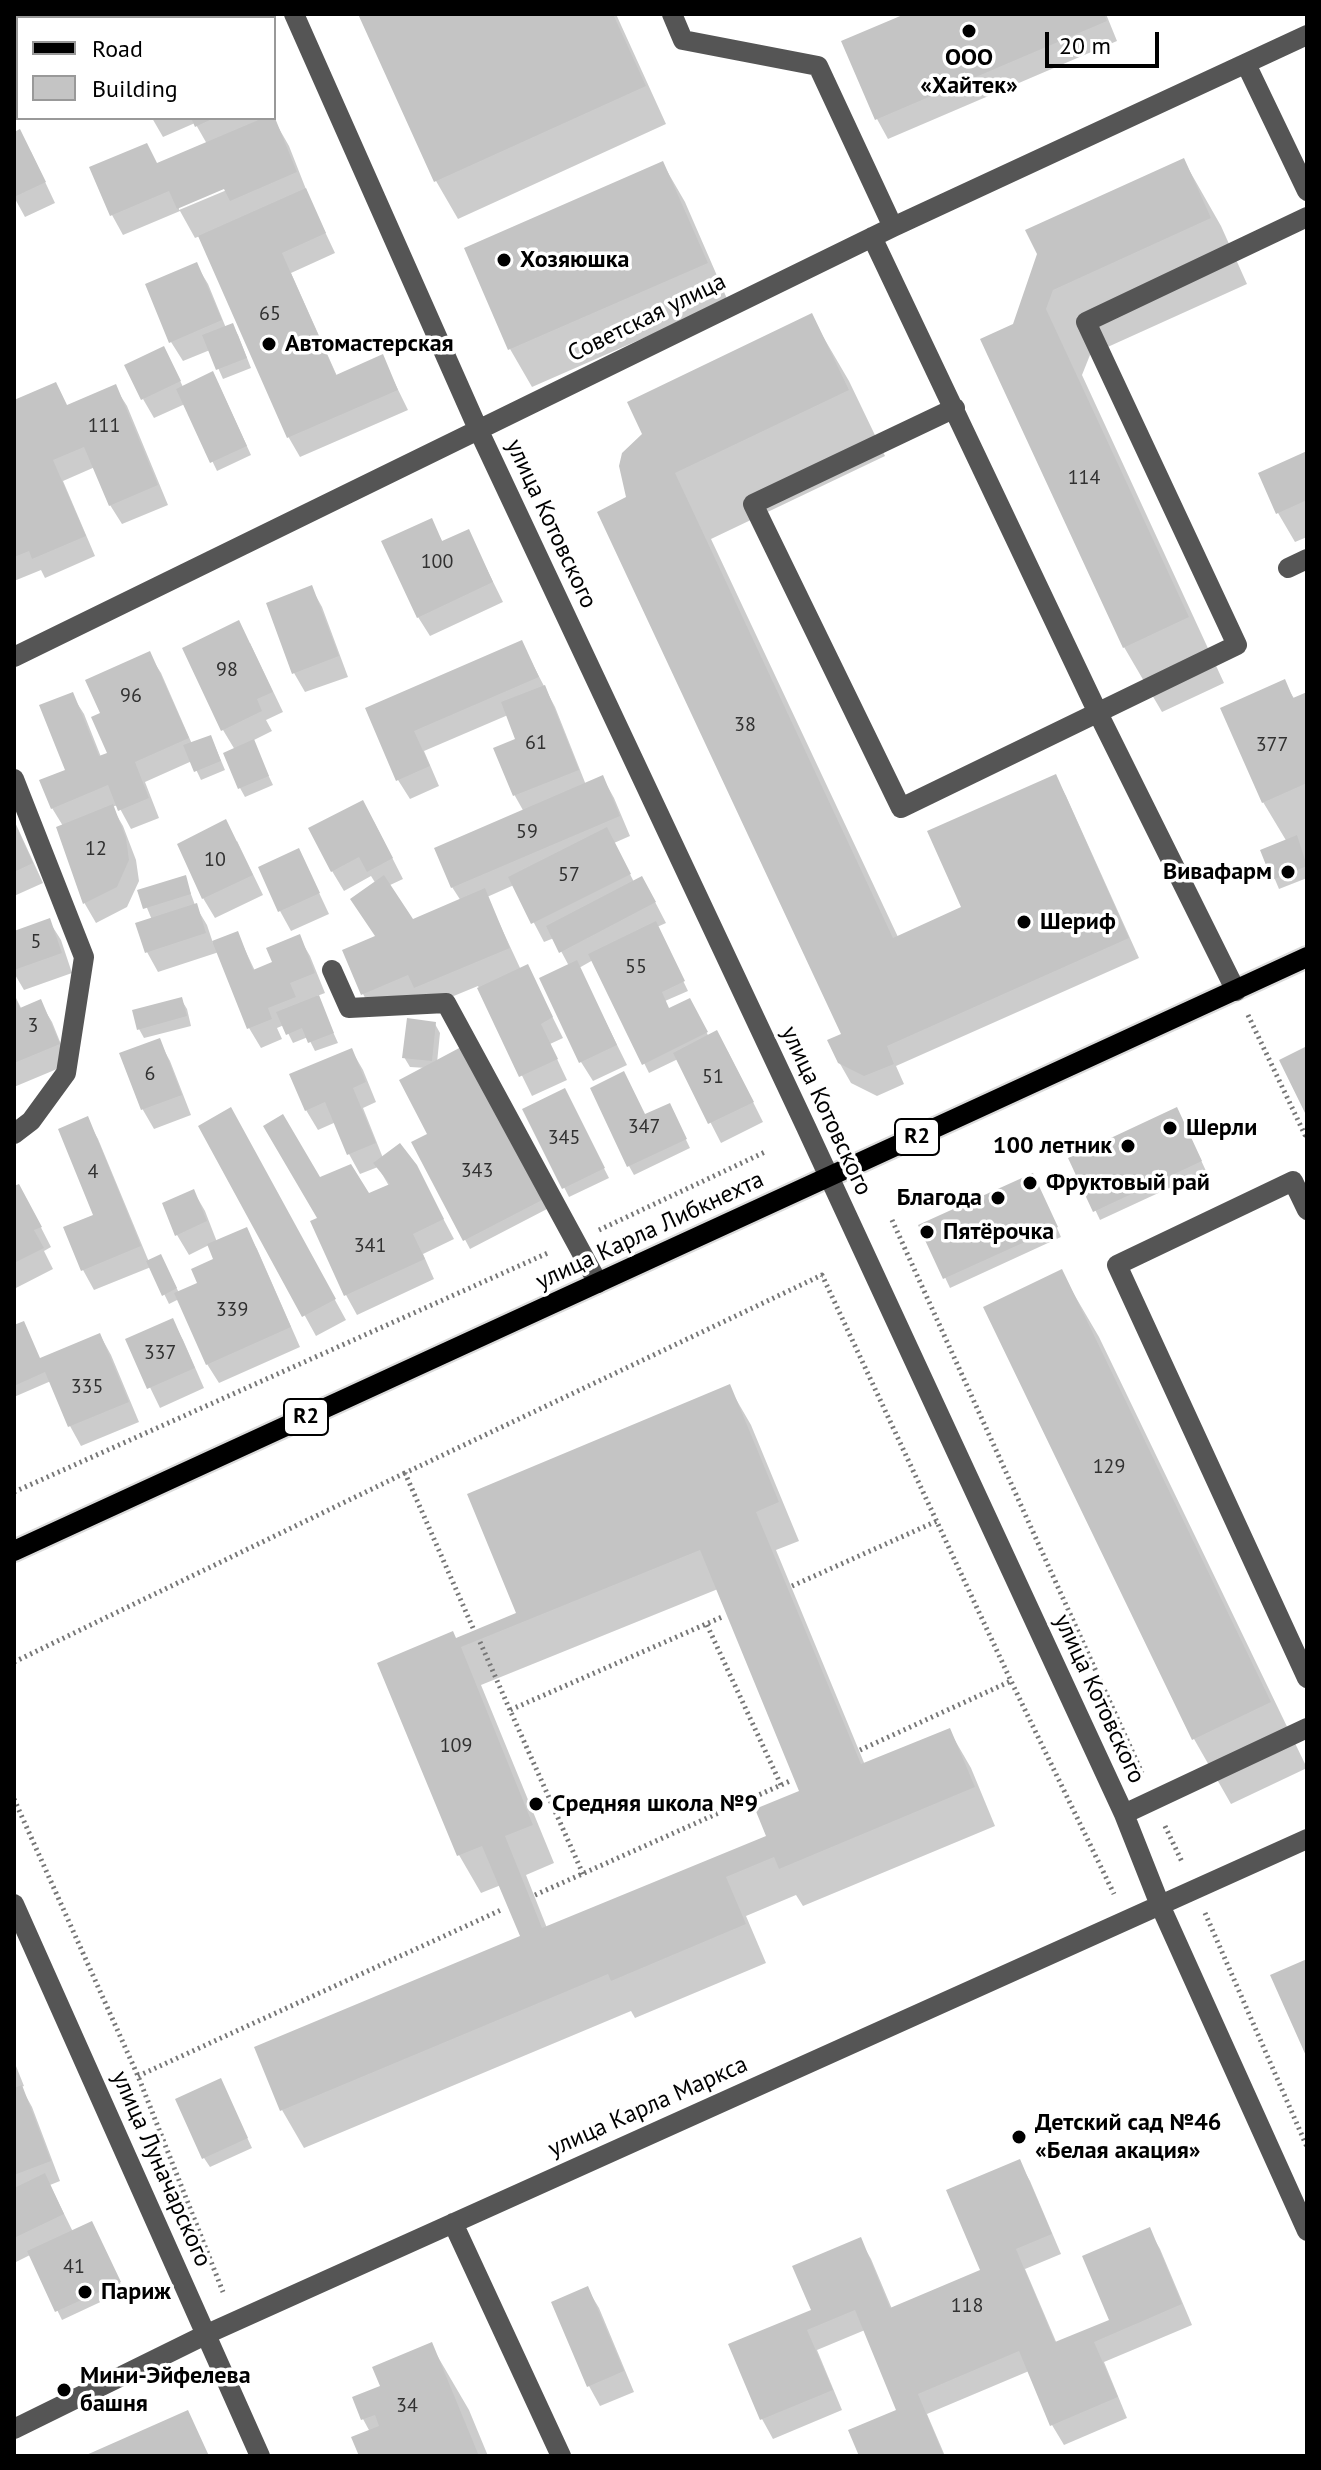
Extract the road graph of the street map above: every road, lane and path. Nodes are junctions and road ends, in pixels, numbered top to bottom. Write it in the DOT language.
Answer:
graph roads {
  1 [pos="294,14"];
  2 [pos="672,14"];
  3 [pos="1307,35"];
  4 [pos="1246,64"];
  5 [pos="1307,191"];
  6 [pos="1307,217"];
  7 [pos="893,227"];
  8 [pos="872,237"];
  9 [pos="955,408"];
  10 [pos="478,429"];
  11 [pos="14,657"];
  12 [pos="1098,713"];
  13 [pos="14,779"];
  14 [pos="1307,957"];
  15 [pos="332,970"];
  16 [pos="1236,991"];
  17 [pos="14,1134"];
  18 [pos="1307,1135"];
  19 [pos="765,1152"];
  20 [pos="829,1177"];
  21 [pos="1307,1210"];
  22 [pos="892,1220"];
  23 [pos="576,1240"];
  24 [pos="598,1283"];
  25 [pos="405,1473"];
  26 [pos="14,1492"];
  27 [pos="937,1521"];
  28 [pos="14,1551"];
  29 [pos="792,1586"];
  30 [pos="722,1617"];
  31 [pos="707,1625"];
  32 [pos="473,1628"];
  33 [pos="480,1642"];
  34 [pos="14,1662"];
  35 [pos="1307,1678"];
  36 [pos="1011,1681"];
  37 [pos="510,1710"];
  38 [pos="1307,1728"];
  39 [pos="860,1750"];
  40 [pos="790,1781"];
  41 [pos="781,1785"];
  42 [pos="14,1799"];
  43 [pos="1154,1800"];
  44 [pos="1124,1814"];
  45 [pos="1307,1839"];
  46 [pos="583,1874"];
  47 [pos="1194,1890"];
  48 [pos="535,1895"];
  49 [pos="1101,1902"];
  50 [pos="14,1904"];
  51 [pos="1160,1905"];
  52 [pos="501,1910"];
  53 [pos="138,2076"];
  54 [pos="1307,2147"];
  55 [pos="453,2223"];
  56 [pos="1307,2231"];
  57 [pos="224,2295"];
  58 [pos="207,2334"];
  59 [pos="14,2429"];
  60 [pos="260,2456"];
  61 [pos="561,2456"];
  1 -- 10 [label="street, улица Котовского"];
  2 -- 7 [label="street"];
  3 -- 4 [label="street, Советская улица"];
  4 -- 5 [label="street"];
  4 -- 7 [label="street, Советская улица"];
  6 -- 12 [label="street"];
  7 -- 8 [label="street, Советская улица"];
  8 -- 9 [label="street"];
  8 -- 10 [label="street, Советская улица"];
  9 -- 12 [label="street"];
  9 -- 12 [label="street"];
  10 -- 11 [label="street, Советская улица"];
  10 -- 20 [label="street, улица Котовского"];
  12 -- 16 [label="street"];
  13 -- 17 [label="street"];
  14 -- 16 [label="main road, улица Карла Либкнехта / R2"];
  15 -- 23 [label="street"];
  16 -- 18 [label="path"];
  16 -- 20 [label="main road, улица Карла Либкнехта / R2"];
  19 -- 23 [label="path"];
  20 -- 24 [label="main road, улица Карла Либкнехта / R2"];
  20 -- 44 [label="street, улица Котовского"];
  21 -- 35 [label="street"];
  22 -- 43 [label="path"];
  23 -- 24 [label="street"];
  23 -- 26 [label="path"];
  24 -- 28 [label="main road, улица Карла Либкнехта / R2"];
  25 -- 27 [label="path"];
  25 -- 32 [label="path"];
  25 -- 34 [label="path"];
  27 -- 29 [label="path"];
  27 -- 36 [label="path"];
  30 -- 31 [label="path"];
  31 -- 37 [label="path"];
  31 -- 41 [label="path"];
  33 -- 37 [label="path"];
  36 -- 39 [label="path"];
  36 -- 49 [label="path"];
  37 -- 46 [label="path"];
  38 -- 43 [label="street"];
  40 -- 41 [label="path"];
  41 -- 46 [label="path"];
  42 -- 53 [label="path"];
  43 -- 44 [label="street"];
  43 -- 47 [label="path"];
  44 -- 51 [label="street, улица Котовского"];
  45 -- 47 [label="street, улица Карла Маркса"];
  46 -- 48 [label="path"];
  47 -- 51 [label="street, улица Карла Маркса"];
  47 -- 54 [label="path"];
  50 -- 58 [label="street, улица Луначарского"];
  51 -- 55 [label="street, улица Карла Маркса"];
  51 -- 56 [label="street, улица Котовского"];
  52 -- 53 [label="path"];
  53 -- 57 [label="path"];
  55 -- 58 [label="street, улица Карла Маркса"];
  55 -- 61 [label="street"];
  58 -- 59 [label="street, улица Карла Маркса"];
  58 -- 60 [label="street, улица Луначарского"];
}
